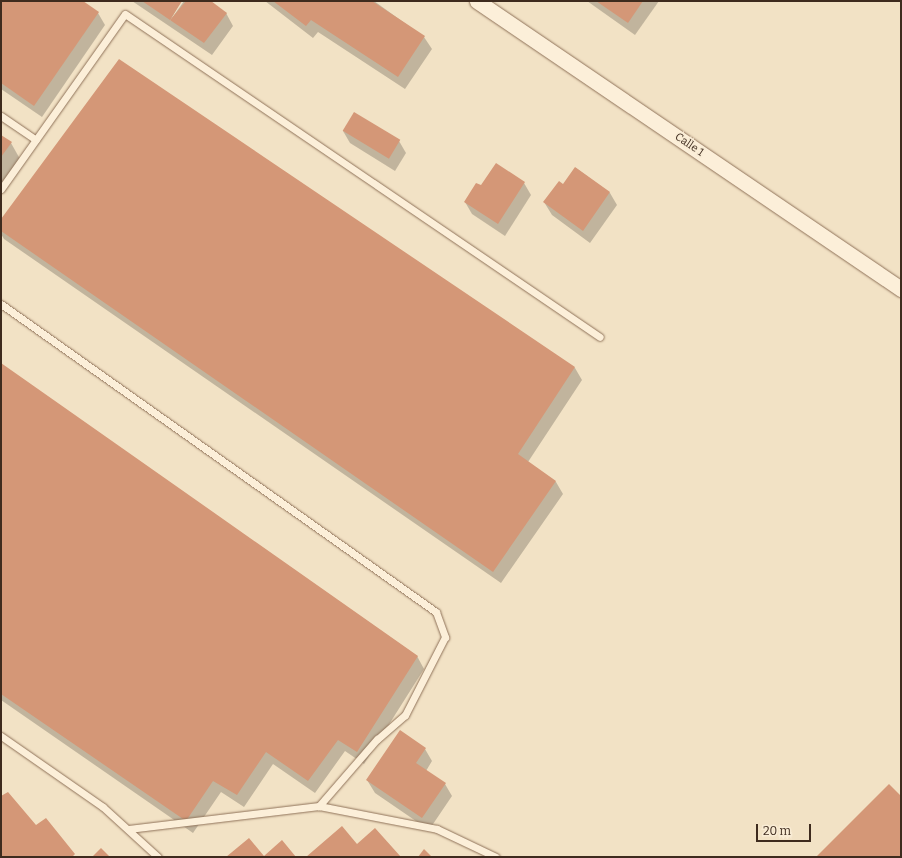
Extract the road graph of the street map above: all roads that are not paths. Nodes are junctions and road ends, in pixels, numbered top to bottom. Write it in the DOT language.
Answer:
graph roads {
  1 [pos="477,1"];
  2 [pos="1,116"];
  3 [pos="36,140"];
  4 [pos="1,189"];
  5 [pos="901,289"];
  6 [pos="1,304"];
  7 [pos="600,337"];
  8 [pos="1,736"];
  9 [pos="319,806"];
  10 [pos="128,829"];
  11 [pos="158,857"];
  12 [pos="496,857"];
  1 -- 5 [label="street, Calle 1"];
  2 -- 3 [label="lane"];
  3 -- 4 [label="lane"];
  3 -- 7 [label="lane"];
  6 -- 9 [label="lane"];
  8 -- 10 [label="lane"];
  9 -- 10 [label="lane"];
  9 -- 12 [label="lane"];
  10 -- 11 [label="lane"];
}
